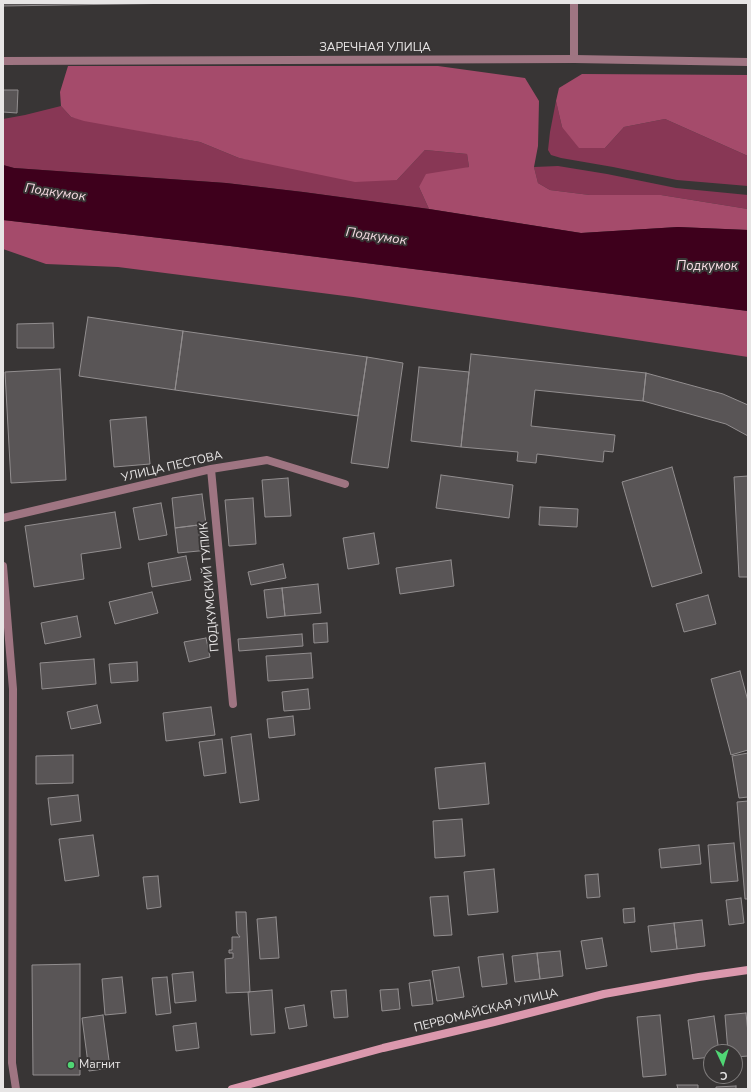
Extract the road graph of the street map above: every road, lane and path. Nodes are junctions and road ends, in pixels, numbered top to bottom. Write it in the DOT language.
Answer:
graph roads {
  1 [pos="574,3"];
  2 [pos="574,59"];
  3 [pos="3,61"];
  4 [pos="748,62"];
  5 [pos="211,469"];
  6 [pos="345,484"];
  7 [pos="3,518"];
  8 [pos="3,566"];
  9 [pos="233,704"];
  10 [pos="748,970"];
  11 [pos="16,1089"];
  12 [pos="232,1089"];
  1 -- 2 [label="street"];
  2 -- 3 [label="street, ЗАРЕЧНАЯ УЛИЦА"];
  2 -- 4 [label="street, ЗАРЕЧНАЯ УЛИЦА"];
  5 -- 6 [label="street, УЛИЦА ПЕСТОВА"];
  5 -- 7 [label="street, УЛИЦА ПЕСТОВА"];
  5 -- 9 [label="street, ПОДКУМСКИЙ ТУПИК"];
  8 -- 11 [label="street"];
  10 -- 12 [label="street, ПЕРВОМАЙСКАЯ УЛИЦА"];
}
